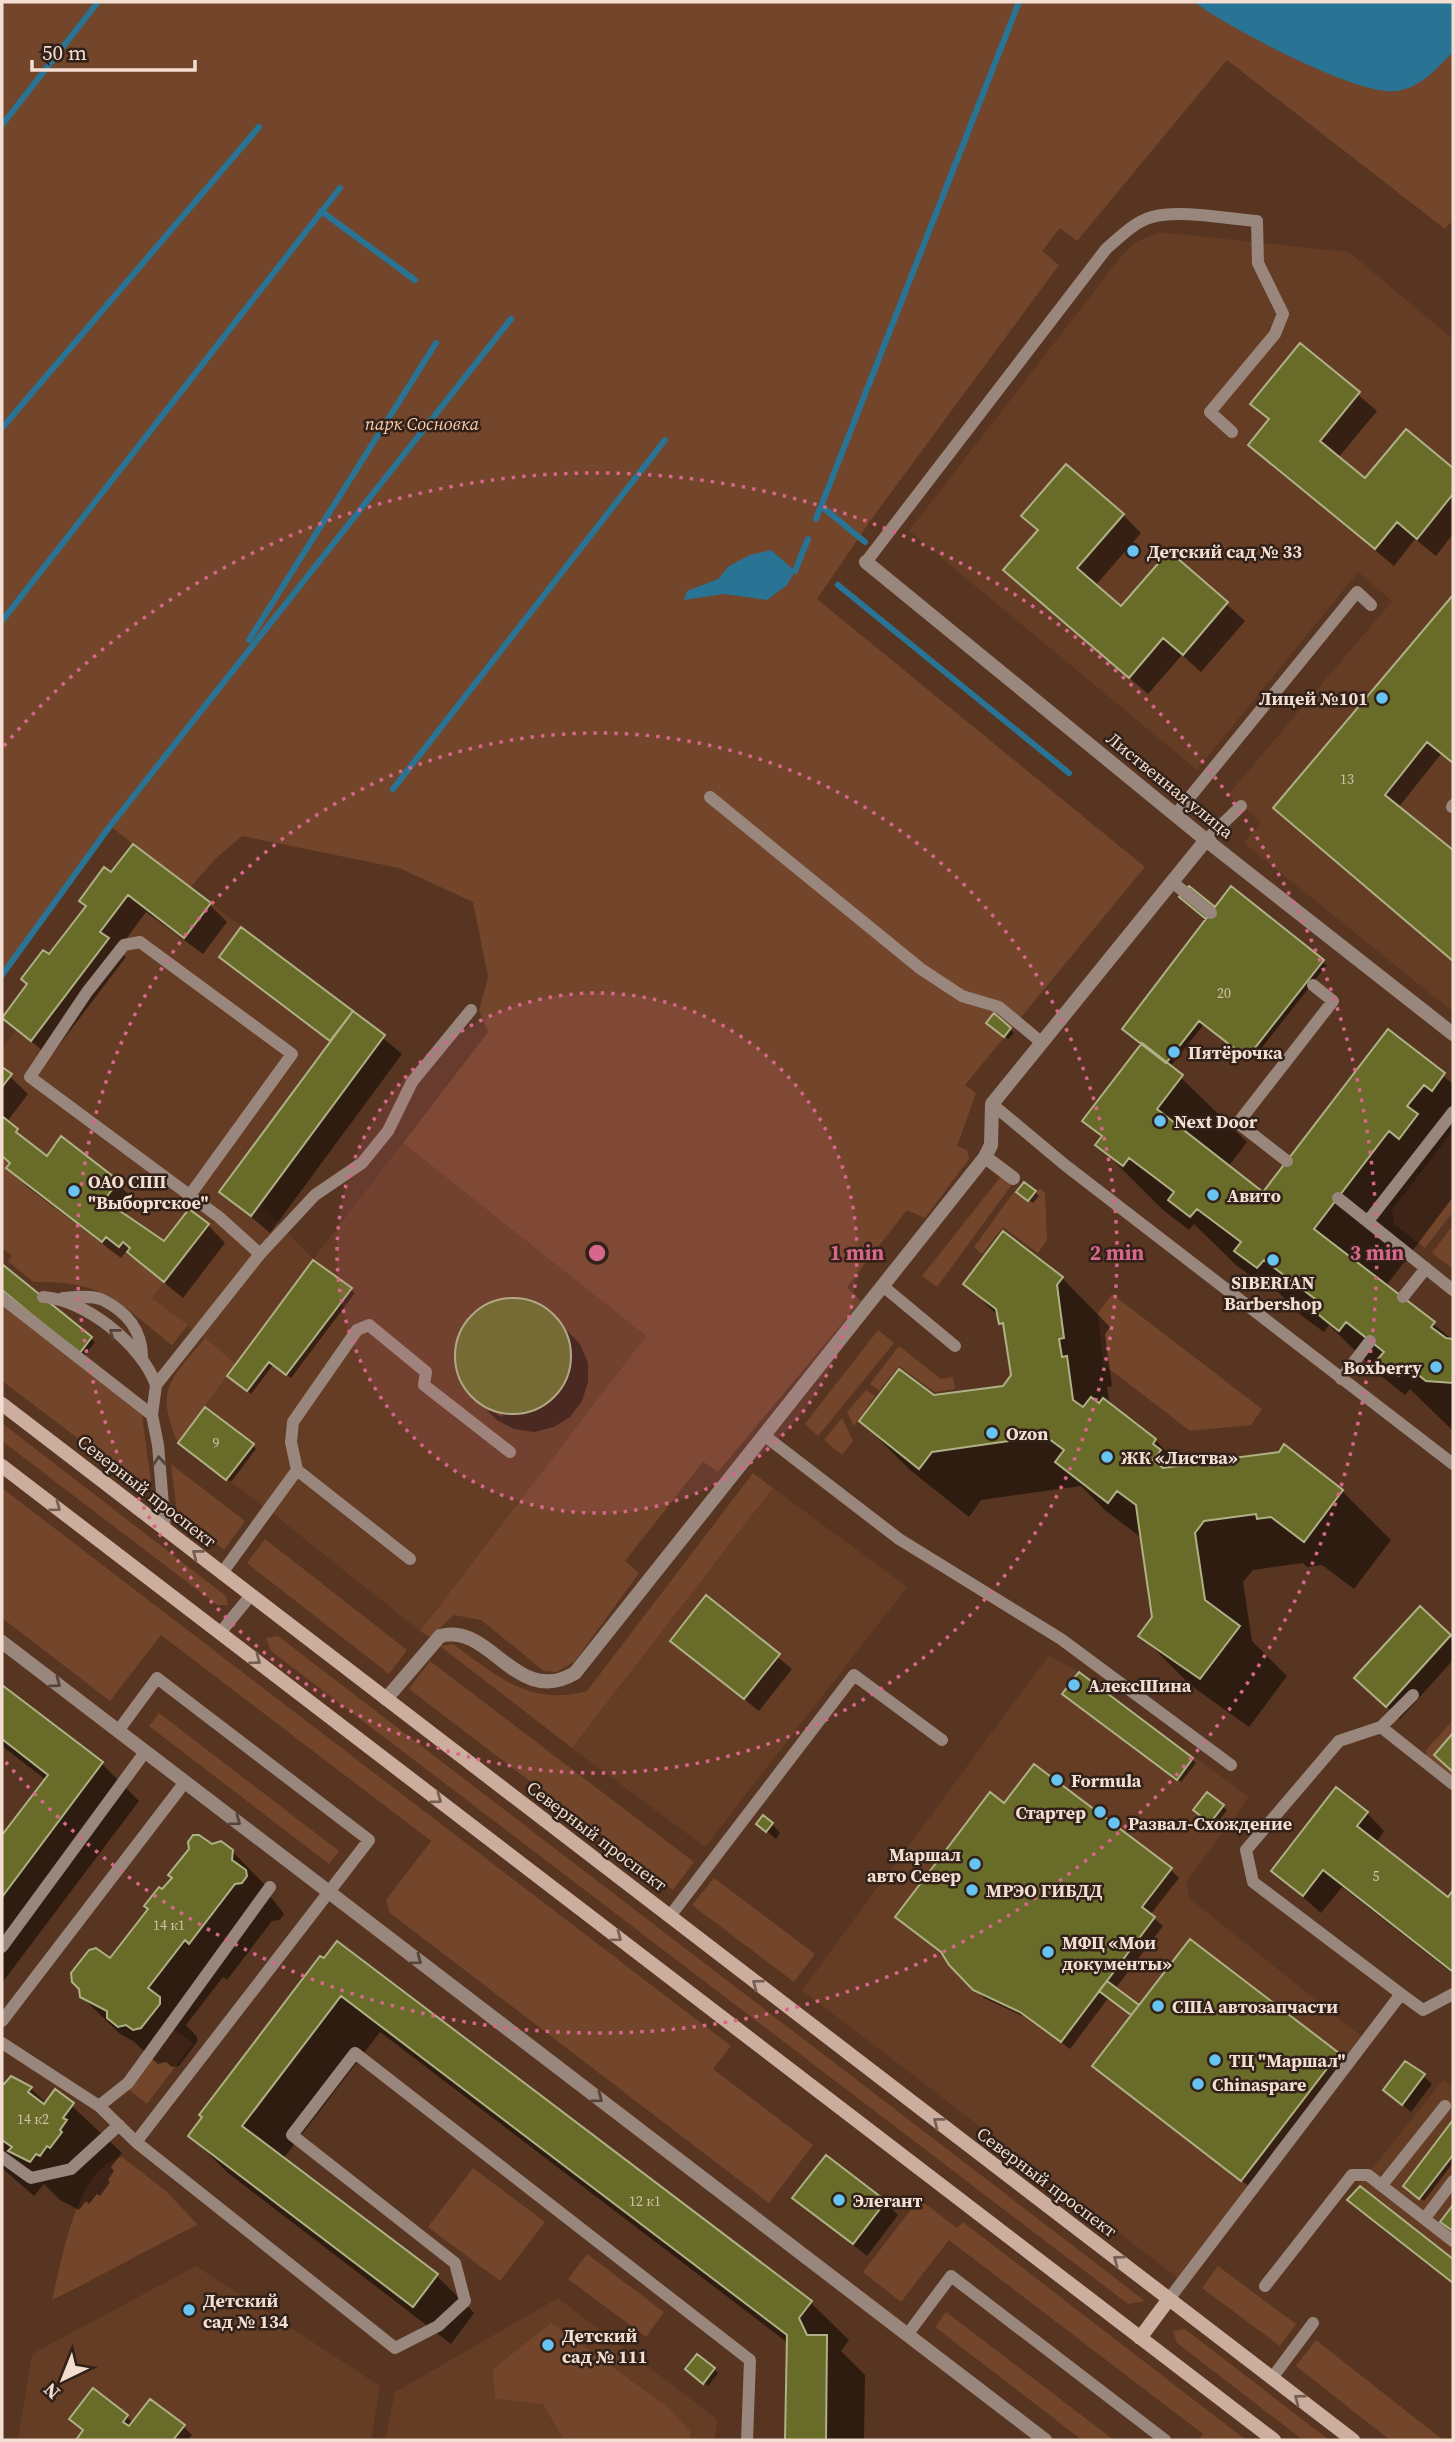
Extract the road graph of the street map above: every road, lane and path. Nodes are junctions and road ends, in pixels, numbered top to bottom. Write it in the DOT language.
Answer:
graph roads {
  1 [pos="1232,432"];
  2 [pos="866,562"];
  3 [pos="1371,605"];
  4 [pos="710,797"];
  5 [pos="1241,806"];
  6 [pos="1176,814"];
  7 [pos="1206,840"];
  8 [pos="1172,882"];
  9 [pos="1210,913"];
  10 [pos="1313,985"];
  11 [pos="471,1010"];
  12 [pos="1453,1034"];
  13 [pos="1041,1042"];
  14 [pos="992,1104"];
  15 [pos="1453,1112"];
  16 [pos="985,1157"];
  17 [pos="1287,1161"];
  18 [pos="1015,1180"];
  19 [pos="190,1195"];
  20 [pos="1338,1198"];
  21 [pos="1368,1221"];
  22 [pos="260,1254"];
  23 [pos="1426,1268"];
  24 [pos="884,1287"];
  25 [pos="1453,1290"];
  26 [pos="2,1294"];
  27 [pos="43,1297"];
  28 [pos="1403,1297"];
  29 [pos="57,1298"];
  30 [pos="1370,1341"];
  31 [pos="955,1346"];
  32 [pos="142,1357"];
  33 [pos="1341,1379"];
  34 [pos="156,1385"];
  35 [pos="2,1404"];
  36 [pos="152,1415"];
  37 [pos="765,1436"];
  38 [pos="510,1452"];
  39 [pos="1453,1464"];
  40 [pos="2,1466"];
  41 [pos="297,1470"];
  42 [pos="165,1529"];
  43 [pos="410,1559"];
  44 [pos="222,1573"];
  45 [pos="251,1595"];
  46 [pos="220,1633"];
  47 [pos="2,1642"];
  48 [pos="1413,1695"];
  49 [pos="386,1699"];
  50 [pos="1381,1727"];
  51 [pos="118,1731"];
  52 [pos="942,1740"];
  53 [pos="145,1752"];
  54 [pos="1231,1765"];
  55 [pos="185,1782"];
  56 [pos="1453,1784"];
  57 [pos="270,1887"];
  58 [pos="331,1894"];
  59 [pos="670,1916"];
  60 [pos="2,1947"];
  61 [pos="1401,1994"];
  62 [pos="1453,1994"];
  63 [pos="2,2021"];
  64 [pos="2,2043"];
  65 [pos="99,2106"];
  66 [pos="1445,2106"];
  67 [pos="119,2125"];
  68 [pos="136,2142"];
  69 [pos="2,2157"];
  70 [pos="1453,2181"];
  71 [pos="1382,2185"];
  72 [pos="1425,2218"];
  73 [pos="1453,2241"];
  74 [pos="1265,2286"];
  75 [pos="1169,2299"];
  76 [pos="1313,2323"];
  77 [pos="907,2335"];
  78 [pos="1140,2338"];
  79 [pos="1272,2378"];
  80 [pos="747,2440"];
  81 [pos="1045,2440"];
  82 [pos="1165,2440"];
  83 [pos="1274,2440"];
  84 [pos="1353,2440"];
  1 -- 2 [label="lane"];
  2 -- 6 [label="street, Лиственная улица"];
  3 -- 6 [label="lane"];
  4 -- 13 [label="lane"];
  5 -- 7 [label="lane"];
  6 -- 7 [label="street, Лиственная улица"];
  7 -- 8 [label="street"];
  7 -- 12 [label="street, Лиственная улица"];
  8 -- 9 [label="lane"];
  8 -- 13 [label="street"];
  10 -- 17 [label="lane"];
  11 -- 22 [label="lane"];
  13 -- 14 [label="street"];
  14 -- 16 [label="street"];
  14 -- 33 [label="lane"];
  15 -- 21 [label="lane"];
  16 -- 18 [label="street"];
  16 -- 24 [label="street"];
  19 -- 19 [label="lane"];
  19 -- 22 [label="lane"];
  20 -- 21 [label="lane"];
  21 -- 23 [label="lane"];
  22 -- 34 [label="lane"];
  23 -- 25 [label="lane"];
  23 -- 28 [label="lane"];
  24 -- 31 [label="lane"];
  24 -- 37 [label="street"];
  26 -- 36 [label="lane"];
  27 -- 29 [label="lane"];
  32 -- 29 [label="lane, one-way"];
  29 -- 32 [label="lane"];
  30 -- 33 [label="lane"];
  32 -- 34 [label="lane"];
  33 -- 39 [label="lane"];
  34 -- 36 [label="lane"];
  35 -- 42 [label="main road, Северный проспект"];
  42 -- 36 [label="lane, one-way"];
  37 -- 49 [label="street"];
  37 -- 54 [label="lane"];
  38 -- 41 [label="lane"];
  40 -- 46 [label="main road, one-way"];
  41 -- 43 [label="lane"];
  41 -- 44 [label="lane"];
  44 -- 42 [label="main road, Северный проспект, one-way"];
  44 -- 45 [label="main road, Северный проспект"];
  45 -- 46 [label="lane"];
  45 -- 49 [label="main road, Северный проспект"];
  46 -- 78 [label="main road, one-way"];
  47 -- 51 [label="street, one-way"];
  48 -- 50 [label="lane"];
  49 -- 59 [label="main road, Северный проспект"];
  50 -- 56 [label="lane"];
  50 -- 61 [label="lane"];
  51 -- 53 [label="street"];
  51 -- 58 [label="lane"];
  52 -- 59 [label="lane"];
  53 -- 55 [label="street"];
  53 -- 60 [label="lane"];
  55 -- 58 [label="street, one-way"];
  55 -- 63 [label="lane"];
  57 -- 65 [label="lane"];
  58 -- 68 [label="lane"];
  58 -- 77 [label="street, one-way"];
  75 -- 59 [label="main road, Северный проспект, one-way"];
  61 -- 62 [label="lane"];
  61 -- 75 [label="lane"];
  64 -- 65 [label="lane"];
  65 -- 67 [label="lane"];
  66 -- 71 [label="lane"];
  67 -- 68 [label="lane"];
  67 -- 69 [label="lane"];
  68 -- 80 [label="lane"];
  70 -- 72 [label="lane"];
  71 -- 72 [label="lane"];
  71 -- 74 [label="lane"];
  72 -- 73 [label="lane"];
  75 -- 78 [label="main road"];
  75 -- 79 [label="main road, Северный проспект"];
  76 -- 79 [label="lane"];
  77 -- 81 [label="street"];
  77 -- 82 [label="lane"];
  78 -- 83 [label="main road"];
  84 -- 79 [label="main road, Северный проспект, one-way"];
}
